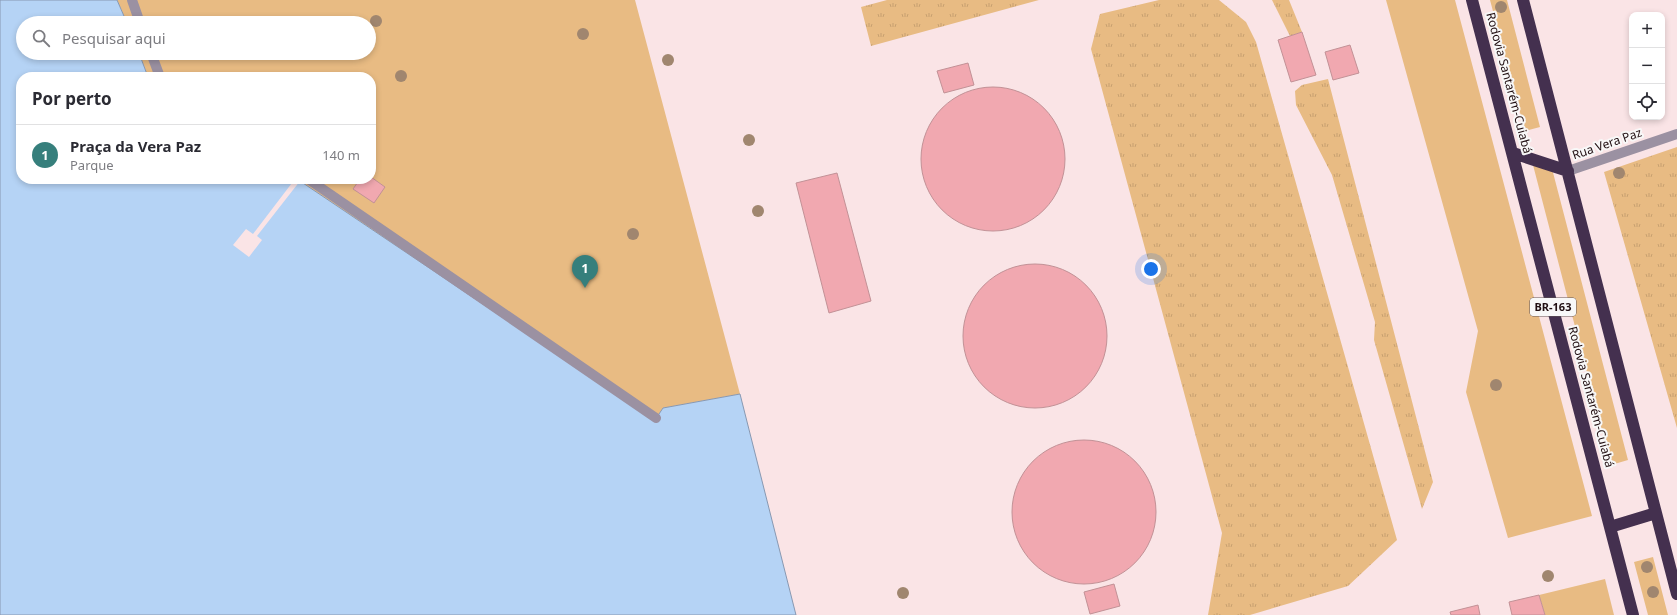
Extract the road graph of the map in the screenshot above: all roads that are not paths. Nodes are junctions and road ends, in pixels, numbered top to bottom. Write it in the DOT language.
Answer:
graph roads {
  1 [pos="132,0"];
  2 [pos="1472,0"];
  3 [pos="1523,0"];
  4 [pos="138,16"];
  5 [pos="154,60"];
  6 [pos="158,72"];
  7 [pos="1677,134"];
  8 [pos="1513,153"];
  9 [pos="1568,170"];
  10 [pos="315,184"];
  11 [pos="656,418"];
  12 [pos="1656,512"];
  13 [pos="1610,527"];
  14 [pos="1677,594"];
  15 [pos="1633,615"];
  1 -- 4 [label="street"];
  2 -- 8 [label="highway, Rodovia Santarém-Cuiabá / BR-163"];
  3 -- 9 [label="highway"];
  5 -- 6 [label="street"];
  7 -- 9 [label="street, Rua Vera Paz"];
  8 -- 9 [label="highway"];
  8 -- 13 [label="highway, Rodovia Santarém-Cuiabá / BR-163"];
  9 -- 12 [label="highway"];
  10 -- 11 [label="street"];
  12 -- 13 [label="highway"];
  12 -- 14 [label="highway"];
  13 -- 15 [label="highway, Rodovia Santarém-Cuiabá / BR-163"];
}
